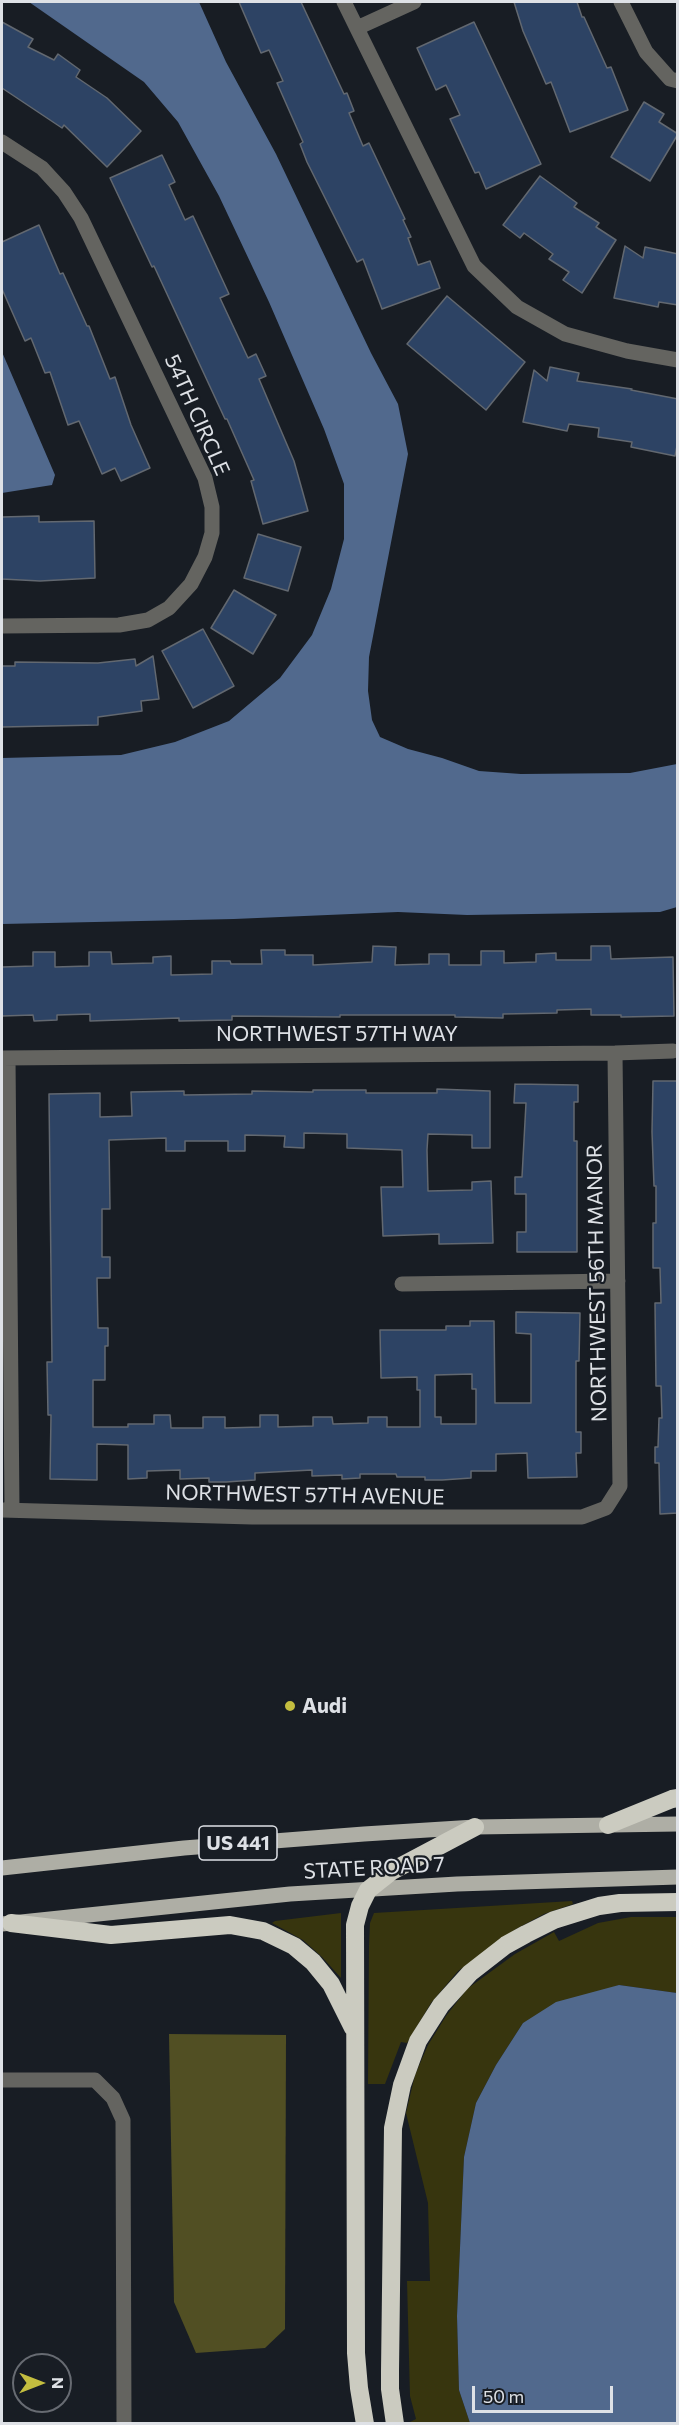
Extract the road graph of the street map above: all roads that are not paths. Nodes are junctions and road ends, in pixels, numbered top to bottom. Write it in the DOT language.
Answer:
graph roads {
  1 [pos="344,2"];
  2 [pos="414,2"];
  3 [pos="621,2"];
  4 [pos="357,28"];
  5 [pos="678,81"];
  6 [pos="2,142"];
  7 [pos="678,360"];
  8 [pos="2,626"];
  9 [pos="673,1050"];
  10 [pos="615,1053"];
  11 [pos="4,1058"];
  12 [pos="6,1274"];
  13 [pos="618,1281"];
  14 [pos="402,1284"];
  15 [pos="606,1508"];
  16 [pos="7,1510"];
  17 [pos="678,1798"];
  18 [pos="678,1824"];
  19 [pos="608,1825"];
  20 [pos="476,1827"];
  21 [pos="2,1868"];
  22 [pos="678,1877"];
  23 [pos="368,1890"];
  24 [pos="678,1902"];
  25 [pos="6,1924"];
  26 [pos="357,2037"];
  27 [pos="2,2080"];
  28 [pos="124,2424"];
  29 [pos="365,2424"];
  30 [pos="396,2424"];
  1 -- 4 [label="street"];
  2 -- 4 [label="street"];
  3 -- 5 [label="street"];
  4 -- 7 [label="street"];
  6 -- 8 [label="street, 54TH CIRCLE"];
  9 -- 10 [label="street, NORTHWEST 57TH WAY"];
  10 -- 11 [label="street, NORTHWEST 57TH WAY"];
  10 -- 13 [label="street, NORTHWEST 56TH MANOR"];
  11 -- 12 [label="street"];
  12 -- 16 [label="street"];
  13 -- 14 [label="street"];
  13 -- 15 [label="street, NORTHWEST 56TH MANOR"];
  15 -- 16 [label="street, NORTHWEST 57TH AVENUE"];
  17 -- 19 [label="highway"];
  18 -- 19 [label="main road, STATE ROAD 7 / US 441"];
  19 -- 20 [label="main road, STATE ROAD 7 / US 441"];
  20 -- 21 [label="main road, STATE ROAD 7 / US 441"];
  20 -- 23 [label="highway"];
  22 -- 23 [label="main road, STATE ROAD 7"];
  23 -- 25 [label="main road, STATE ROAD 7"];
  23 -- 26 [label="highway"];
  24 -- 30 [label="highway"];
  25 -- 26 [label="highway"];
  26 -- 29 [label="highway"];
  27 -- 28 [label="street"];
}
